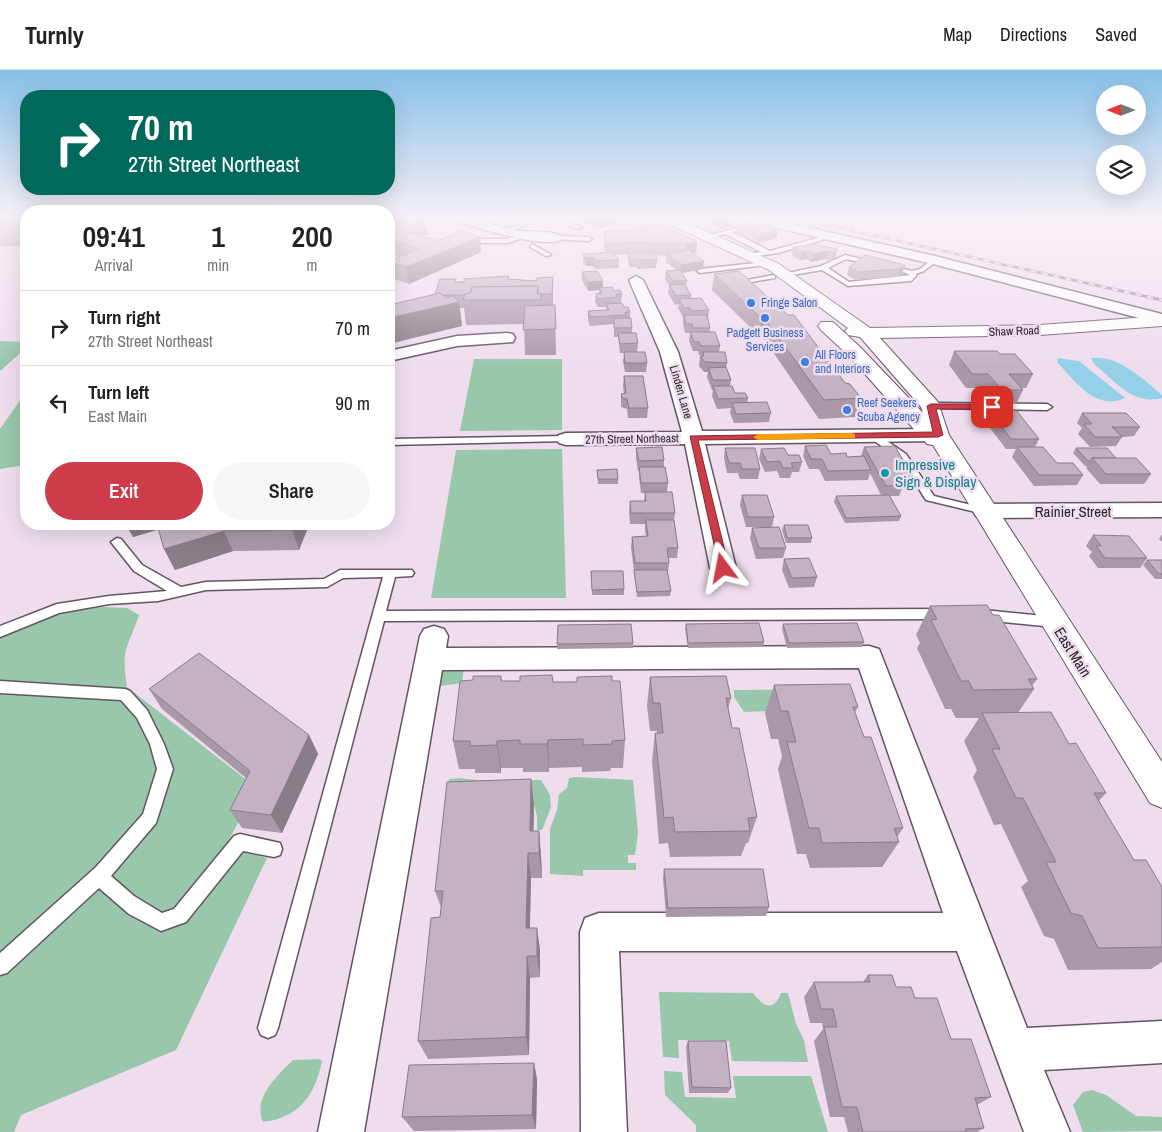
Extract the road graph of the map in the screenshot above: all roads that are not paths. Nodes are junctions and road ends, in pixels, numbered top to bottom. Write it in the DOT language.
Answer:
graph roads {
  1 [pos="717,268"];
  2 [pos="765,268"];
  3 [pos="823,268"];
  4 [pos="889,268"];
  5 [pos="925,268"];
  6 [pos="964,268"];
  7 [pos="700,271"];
  8 [pos="911,273"];
  9 [pos="779,277"];
  10 [pos="636,280"];
  11 [pos="745,281"];
  12 [pos="1162,320"];
  13 [pos="866,333"];
  14 [pos="507,338"];
  15 [pos="395,355"];
  16 [pos="895,396"];
  17 [pos="931,406"];
  18 [pos="1047,407"];
  19 [pos="936,435"];
  20 [pos="875,436"];
  21 [pos="693,438"];
  22 [pos="566,439"];
  23 [pos="395,442"];
  24 [pos="1162,510"];
  25 [pos="984,511"];
  26 [pos="117,542"];
  27 [pos="723,568"];
  28 [pos="390,573"];
  29 [pos="408,573"];
  30 [pos="179,592"];
  31 [pos="378,616"];
  32 [pos="1054,622"];
  33 [pos="0,632"];
  34 [pos="0,687"];
  35 [pos="1162,792"];
  36 [pos="274,849"];
  37 [pos="99,876"];
  38 [pos="969,932"];
  39 [pos="0,966"];
  40 [pos="268,1028"];
  41 [pos="1162,1042"];
  42 [pos="1015,1050"];
  43 [pos="341,1132"];
  44 [pos="604,1132"];
  45 [pos="1047,1132"];
  1 -- 7 [label="lane"];
  2 -- 9 [label="main road, East Main"];
  3 -- 8 [label="lane"];
  3 -- 9 [label="lane"];
  4 -- 8 [label="lane"];
  5 -- 8 [label="lane"];
  6 -- 12 [label="street"];
  9 -- 11 [label="lane"];
  9 -- 13 [label="main road, East Main"];
  9 -- 16 [label="main road, East Main"];
  10 -- 21 [label="street, Linden Lane"];
  12 -- 13 [label="main road, Shaw Road"];
  13 -- 16 [label="main road, East Main"];
  13 -- 17 [label="main road, East Main"];
  14 -- 15 [label="street"];
  16 -- 19 [label="main road, East Main"];
  17 -- 18 [label="lane"];
  17 -- 19 [label="main road, East Main"];
  19 -- 20 [label="street, 27th Street Northeast"];
  19 -- 25 [label="main road, East Main"];
  20 -- 21 [label="street, 27th Street Northeast"];
  20 -- 25 [label="lane"];
  21 -- 22 [label="street, 27th Street Northeast"];
  21 -- 27 [label="street, Linden Lane"];
  22 -- 23 [label="lane"];
  24 -- 25 [label="street, Rainier Street"];
  25 -- 32 [label="main road, East Main"];
  26 -- 30 [label="lane"];
  28 -- 29 [label="lane"];
  28 -- 30 [label="lane"];
  28 -- 31 [label="lane"];
  30 -- 33 [label="lane"];
  31 -- 32 [label="lane"];
  31 -- 40 [label="lane"];
  32 -- 35 [label="main road, East Main"];
  34 -- 37 [label="lane"];
  36 -- 37 [label="lane"];
  37 -- 39 [label="lane"];
  38 -- 42 [label="street"];
  38 -- 43 [label="street"];
  38 -- 44 [label="street"];
  41 -- 42 [label="street"];
  42 -- 45 [label="street"];
}
